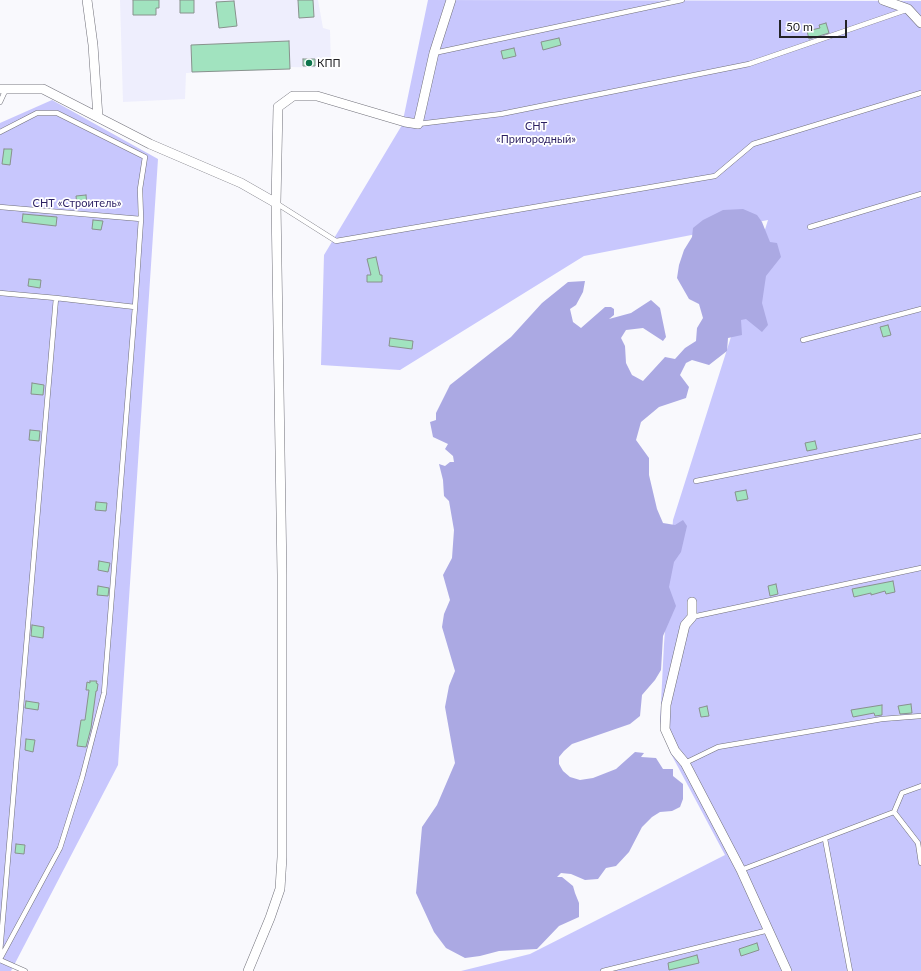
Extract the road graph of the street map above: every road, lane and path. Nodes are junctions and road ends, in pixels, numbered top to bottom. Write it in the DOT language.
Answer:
graph roads {
  1 [pos="87,0"];
  2 [pos="451,0"];
  3 [pos="682,0"];
  4 [pos="882,0"];
  5 [pos="908,9"];
  6 [pos="921,23"];
  7 [pos="434,53"];
  8 [pos="3,89"];
  9 [pos="921,93"];
  10 [pos="0,102"];
  11 [pos="98,117"];
  12 [pos="418,124"];
  13 [pos="0,132"];
  14 [pos="921,194"];
  15 [pos="276,203"];
  16 [pos="0,207"];
  17 [pos="141,219"];
  18 [pos="810,227"];
  19 [pos="0,293"];
  20 [pos="56,298"];
  21 [pos="135,307"];
  22 [pos="921,309"];
  23 [pos="803,340"];
  24 [pos="921,436"];
  25 [pos="696,481"];
  26 [pos="921,568"];
  27 [pos="692,602"];
  28 [pos="692,617"];
  29 [pos="921,716"];
  30 [pos="685,763"];
  31 [pos="921,786"];
  32 [pos="894,812"];
  33 [pos="825,839"];
  34 [pos="921,863"];
  35 [pos="741,870"];
  36 [pos="769,930"];
  37 [pos="0,952"];
  38 [pos="0,959"];
  39 [pos="25,971"];
  40 [pos="248,971"];
  41 [pos="603,971"];
  42 [pos="787,971"];
  43 [pos="850,971"];
  1 -- 11 [label="street"];
  2 -- 7 [label="street"];
  3 -- 7 [label="lane"];
  4 -- 5 [label="street"];
  5 -- 6 [label="street"];
  5 -- 12 [label="lane"];
  7 -- 12 [label="street"];
  8 -- 10 [label="lane"];
  8 -- 11 [label="street"];
  9 -- 15 [label="lane"];
  11 -- 15 [label="street"];
  12 -- 15 [label="street"];
  13 -- 17 [label="lane"];
  14 -- 18 [label="lane"];
  15 -- 40 [label="street"];
  16 -- 17 [label="lane"];
  17 -- 21 [label="lane"];
  19 -- 20 [label="lane"];
  20 -- 21 [label="lane"];
  20 -- 37 [label="lane"];
  21 -- 38 [label="lane"];
  22 -- 23 [label="lane"];
  24 -- 25 [label="lane"];
  26 -- 28 [label="lane"];
  27 -- 28 [label="street"];
  28 -- 30 [label="street"];
  29 -- 30 [label="lane"];
  30 -- 35 [label="street"];
  31 -- 32 [label="lane"];
  32 -- 33 [label="lane"];
  32 -- 34 [label="lane"];
  33 -- 35 [label="lane"];
  33 -- 43 [label="lane"];
  35 -- 36 [label="street"];
  36 -- 41 [label="lane"];
  36 -- 42 [label="street"];
  38 -- 39 [label="lane"];
}
